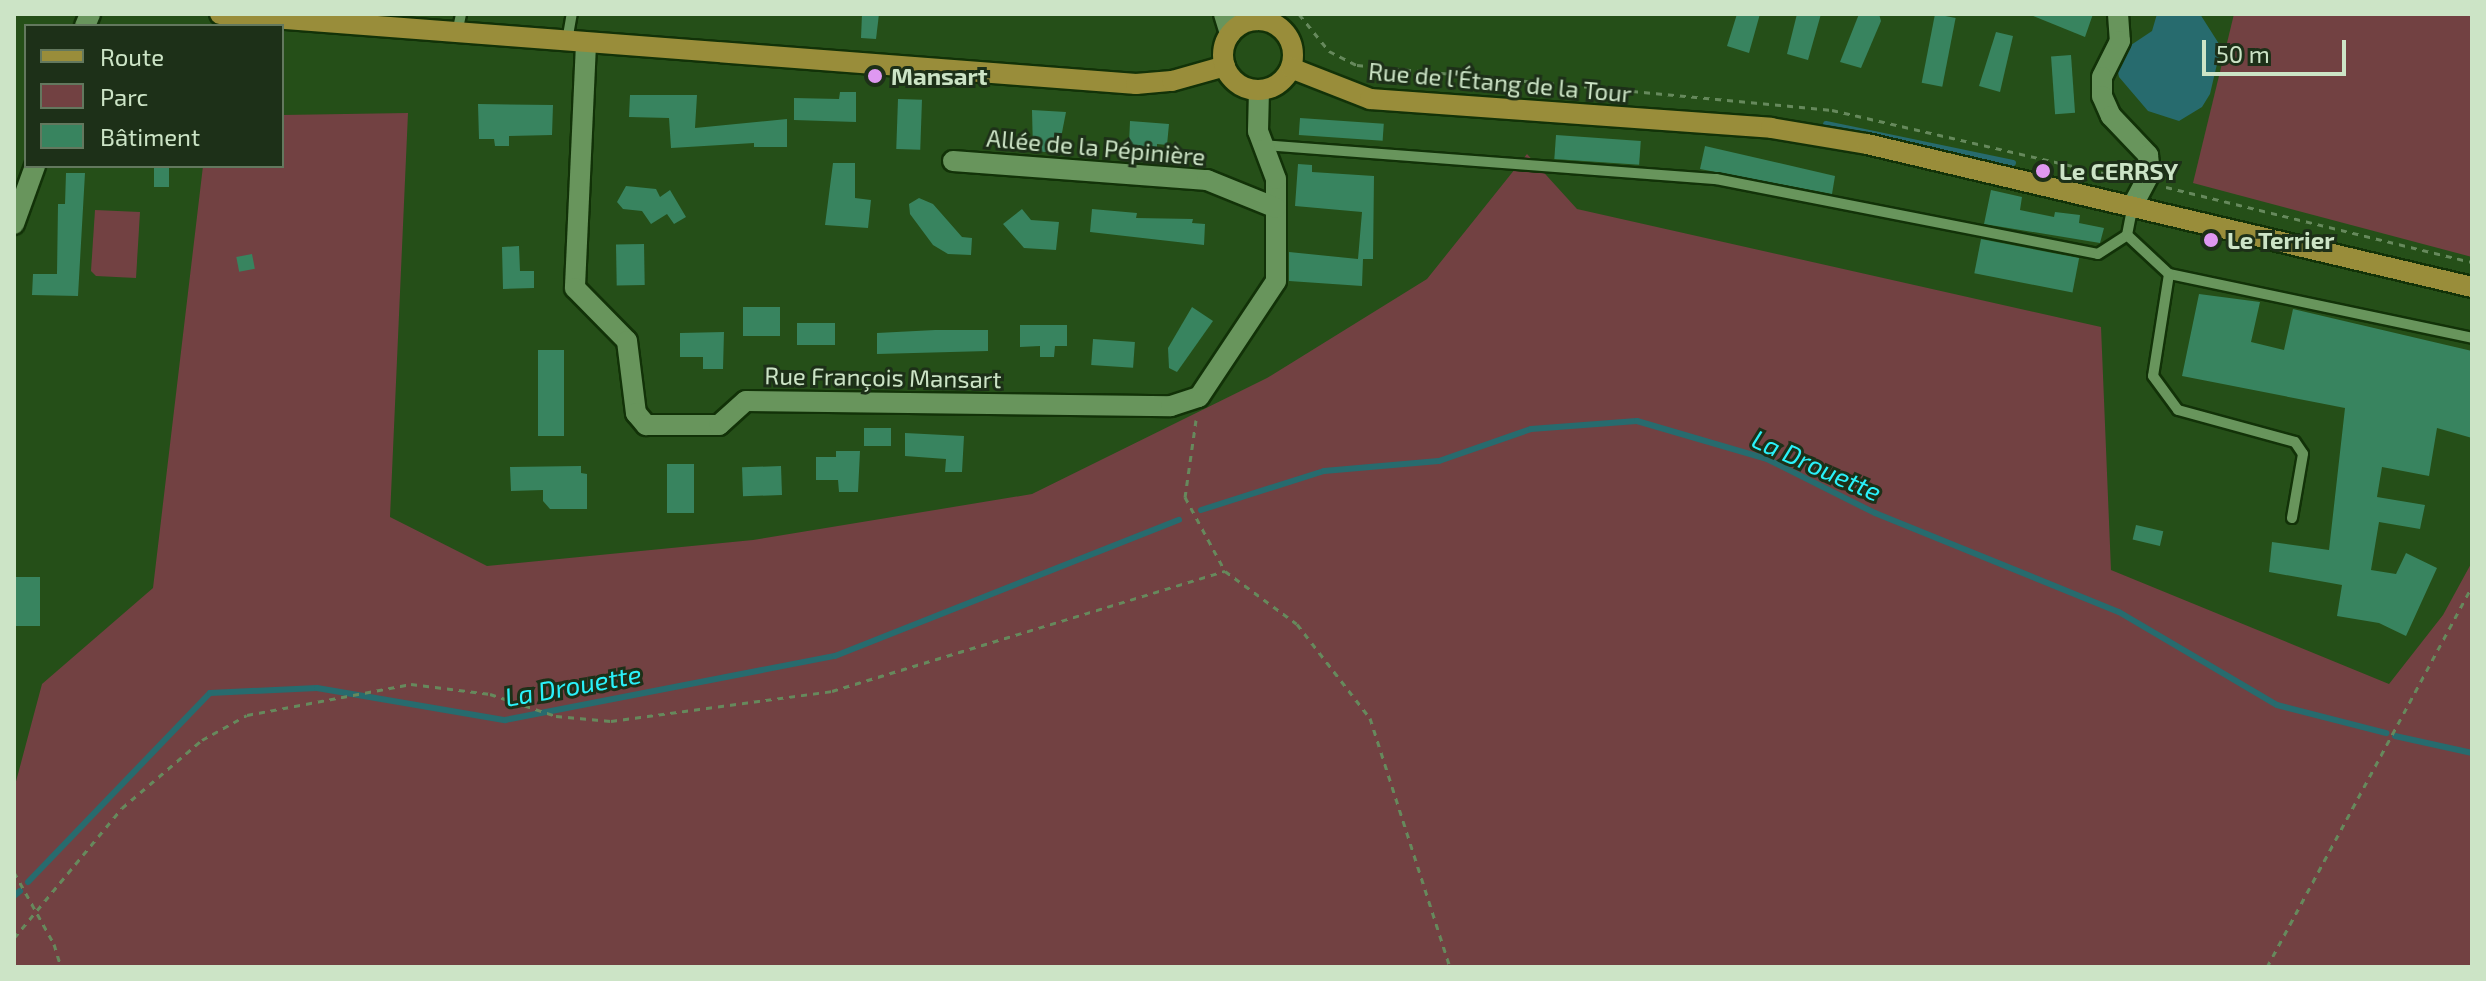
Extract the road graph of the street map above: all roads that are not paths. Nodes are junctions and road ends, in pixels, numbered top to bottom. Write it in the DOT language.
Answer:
graph roads {
  1 [pos="220,14"];
  2 [pos="461,14"];
  3 [pos="572,14"];
  4 [pos="2118,14"];
  5 [pos="1255,17"];
  6 [pos="303,19"];
  7 [pos="1227,24"];
  8 [pos="456,35"];
  9 [pos="576,43"];
  10 [pos="1225,66"];
  11 [pos="1291,68"];
  12 [pos="1259,90"];
  13 [pos="1263,145"];
  14 [pos="953,161"];
  15 [pos="34,168"];
  16 [pos="2133,205"];
  17 [pos="1276,208"];
  18 [pos="14,224"];
  19 [pos="2127,235"];
  20 [pos="2169,274"];
  21 [pos="2472,287"];
  22 [pos="2472,338"];
  23 [pos="2292,518"];
  1 -- 6 [label="main road"];
  2 -- 8 [label="lane"];
  3 -- 9 [label="lane"];
  4 -- 16 [label="street"];
  5 -- 7 [label="main road"];
  5 -- 11 [label="main road"];
  6 -- 8 [label="main road"];
  7 -- 10 [label="main road"];
  8 -- 9 [label="main road"];
  9 -- 10 [label="main road"];
  9 -- 17 [label="street, Rue François Mansart"];
  10 -- 12 [label="main road"];
  11 -- 12 [label="main road"];
  11 -- 16 [label="main road, Rue de l'Étang de la Tour"];
  12 -- 13 [label="street"];
  13 -- 17 [label="street"];
  13 -- 19 [label="lane"];
  14 -- 17 [label="street, Allée de la Pépinière"];
  15 -- 18 [label="street"];
  16 -- 19 [label="lane"];
  16 -- 21 [label="main road, Rue de l'Étang de la Tour"];
  19 -- 20 [label="lane"];
  20 -- 22 [label="lane"];
  20 -- 23 [label="lane"];
}
